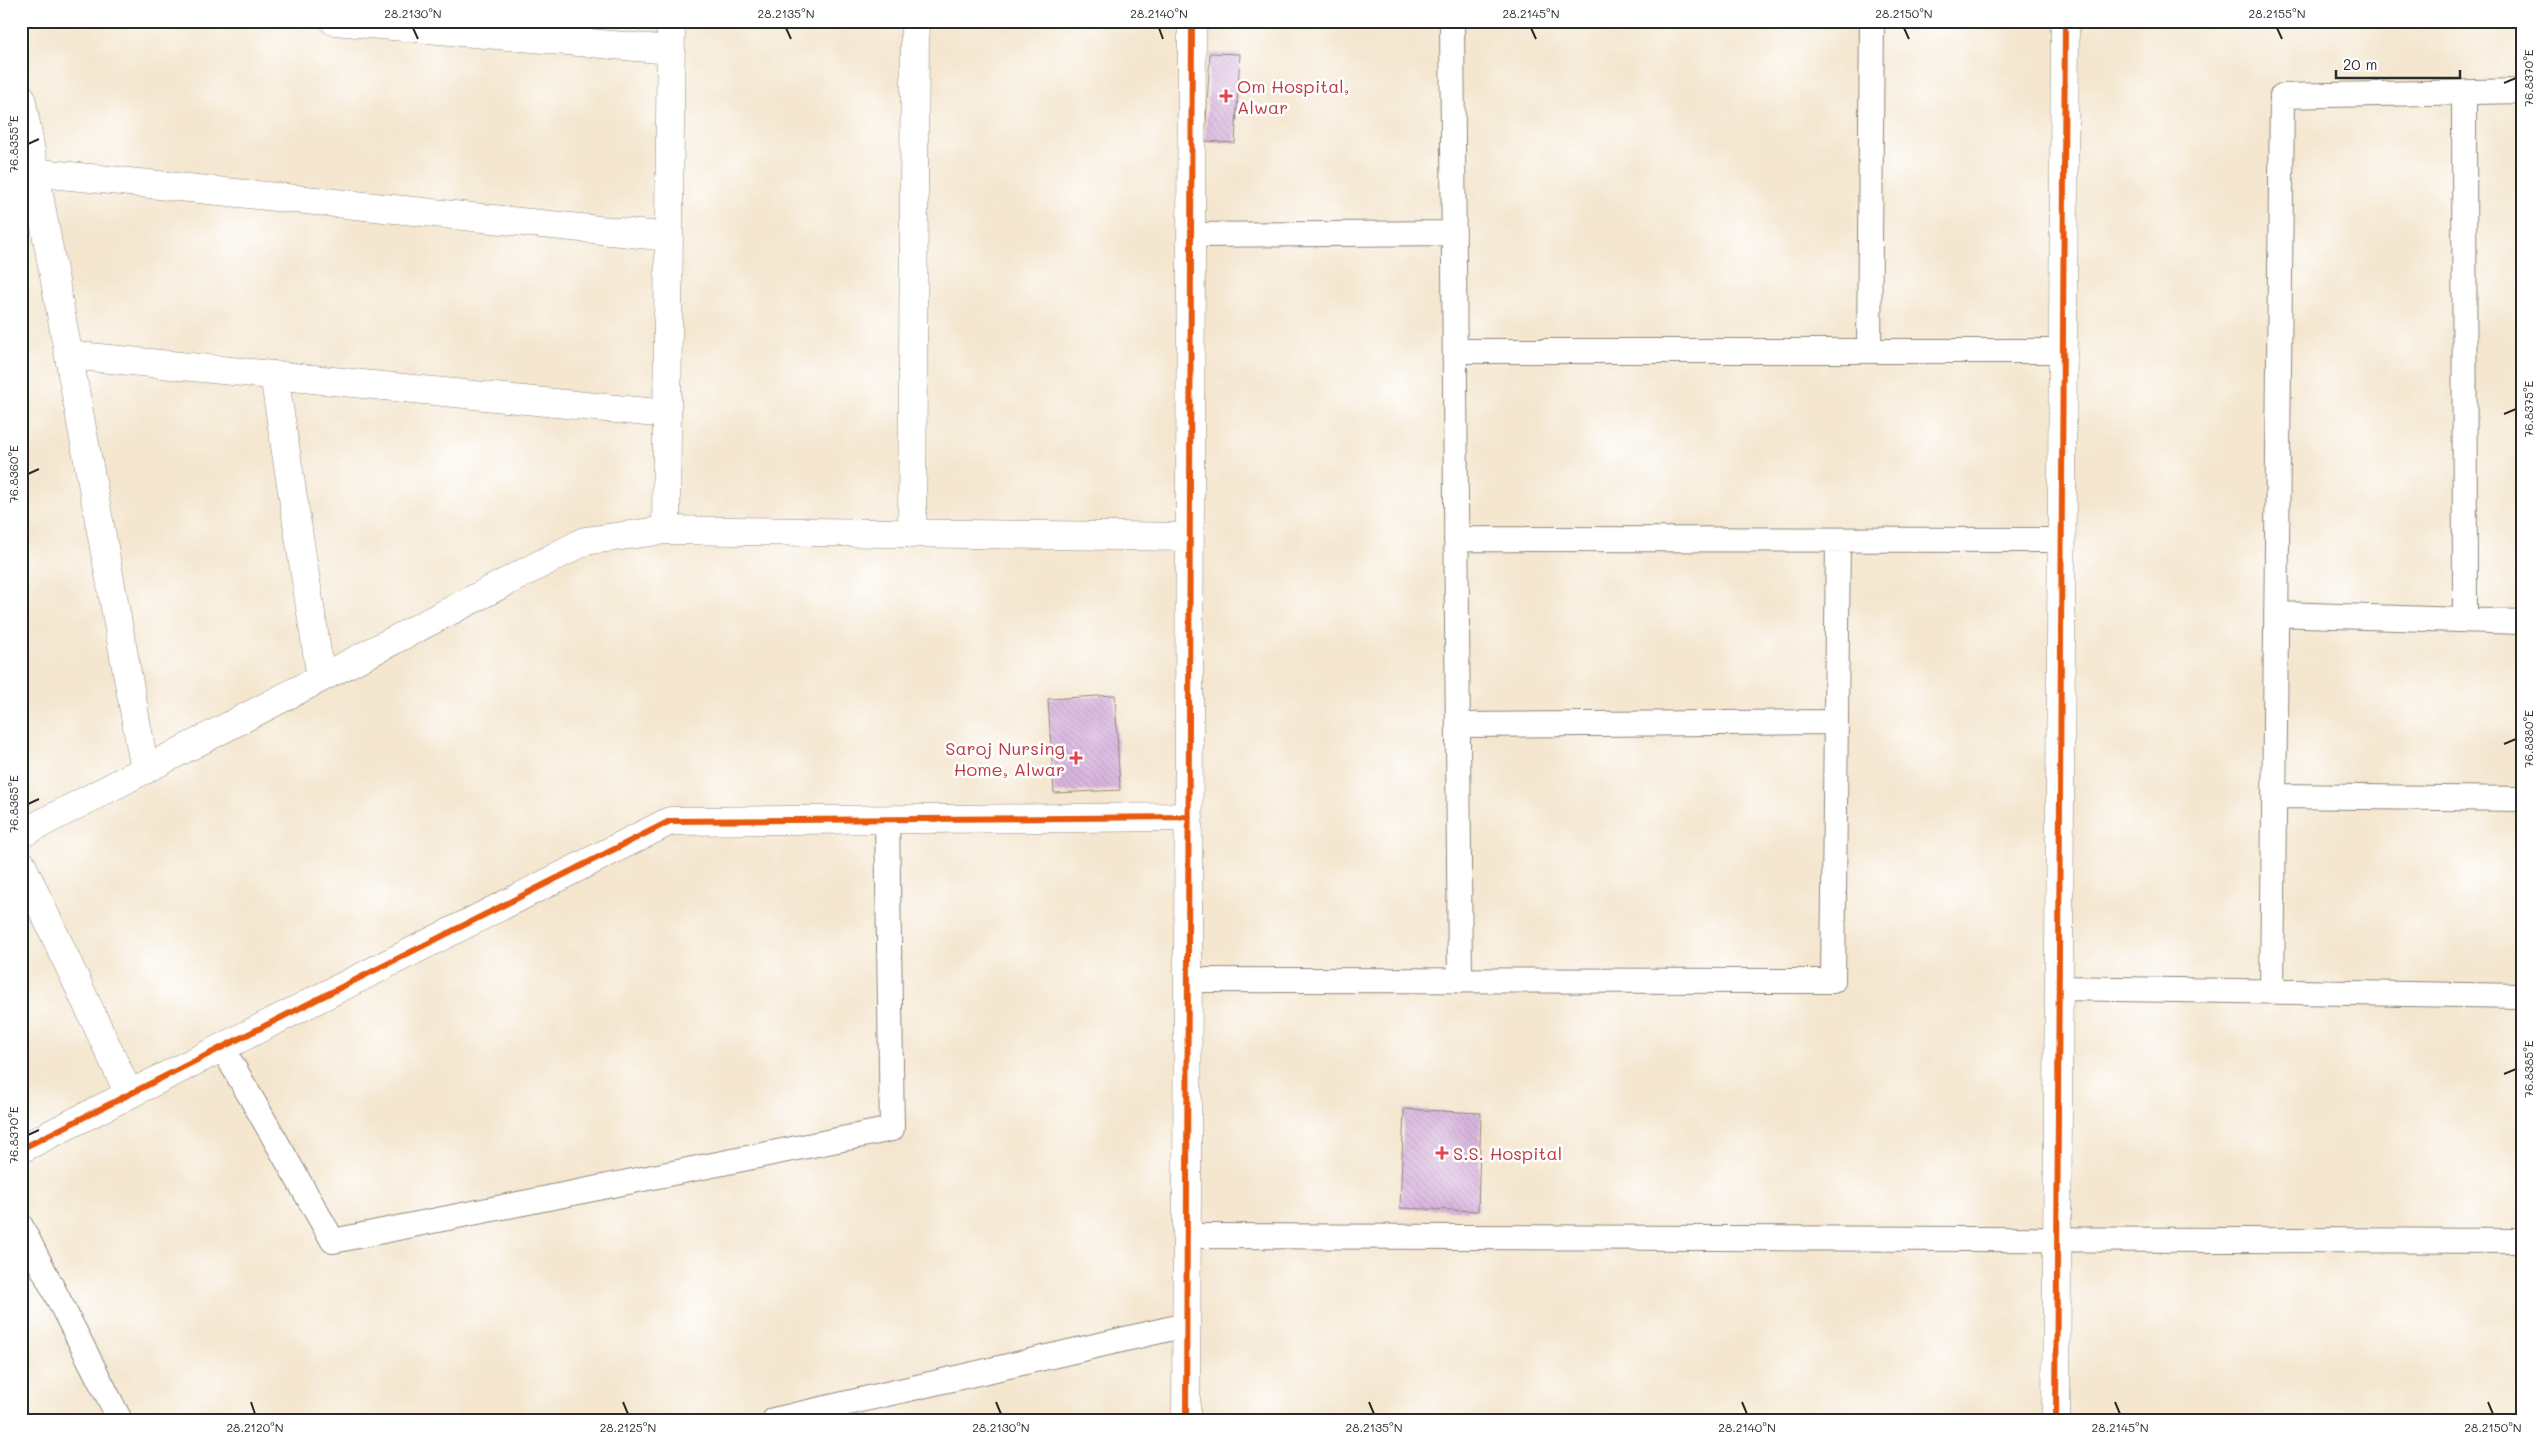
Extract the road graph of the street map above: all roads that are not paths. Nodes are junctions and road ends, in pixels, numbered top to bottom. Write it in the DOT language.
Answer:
graph roads {
  1 [pos="334,21"];
  2 [pos="671,21"];
  3 [pos="915,21"];
  4 [pos="1192,21"];
  5 [pos="1452,21"];
  6 [pos="1872,21"];
  7 [pos="2064,21"];
  8 [pos="485,28"];
  9 [pos="671,50"];
  10 [pos="2522,91"];
  11 [pos="2464,92"];
  12 [pos="21,97"];
  13 [pos="28,171"];
  14 [pos="1454,233"];
  15 [pos="1191,235"];
  16 [pos="669,237"];
  17 [pos="1455,351"];
  18 [pos="1869,351"];
  19 [pos="2063,351"];
  20 [pos="68,355"];
  21 [pos="274,375"];
  22 [pos="667,414"];
  23 [pos="666,530"];
  24 [pos="912,534"];
  25 [pos="1190,537"];
  26 [pos="1456,539"];
  27 [pos="1838,540"];
  28 [pos="2062,540"];
  29 [pos="2276,614"];
  30 [pos="2464,620"];
  31 [pos="2522,622"];
  32 [pos="321,678"];
  33 [pos="1836,722"];
  34 [pos="1458,725"];
  35 [pos="145,770"];
  36 [pos="2275,796"];
  37 [pos="2522,799"];
  38 [pos="1189,817"];
  39 [pos="887,819"];
  40 [pos="21,834"];
  41 [pos="21,863"];
  42 [pos="1188,980"];
  43 [pos="1460,981"];
  44 [pos="2058,988"];
  45 [pos="2272,991"];
  46 [pos="2522,996"];
  47 [pos="222,1048"];
  48 [pos="129,1094"];
  49 [pos="21,1148"];
  50 [pos="21,1226"];
  51 [pos="1187,1236"];
  52 [pos="2057,1239"];
  53 [pos="2522,1241"];
  54 [pos="1186,1325"];
  55 [pos="120,1420"];
  56 [pos="774,1420"];
  57 [pos="1186,1420"];
  58 [pos="2056,1420"];
  1 -- 8 [label="street"];
  2 -- 9 [label="street"];
  3 -- 24 [label="street"];
  4 -- 15 [label="street"];
  5 -- 14 [label="lane"];
  6 -- 18 [label="lane"];
  7 -- 19 [label="street"];
  8 -- 9 [label="street"];
  9 -- 16 [label="street"];
  10 -- 11 [label="lane"];
  11 -- 29 [label="lane"];
  11 -- 30 [label="lane"];
  12 -- 13 [label="street"];
  13 -- 16 [label="street"];
  13 -- 20 [label="street"];
  14 -- 15 [label="lane"];
  14 -- 17 [label="lane"];
  15 -- 25 [label="street"];
  16 -- 22 [label="street"];
  17 -- 18 [label="lane"];
  17 -- 26 [label="lane"];
  18 -- 19 [label="lane"];
  19 -- 28 [label="street"];
  20 -- 21 [label="street"];
  20 -- 35 [label="street"];
  21 -- 22 [label="street"];
  21 -- 32 [label="street"];
  22 -- 23 [label="street"];
  23 -- 24 [label="street"];
  23 -- 32 [label="street"];
  24 -- 25 [label="street"];
  25 -- 38 [label="street"];
  26 -- 27 [label="lane"];
  26 -- 34 [label="lane"];
  27 -- 28 [label="lane"];
  27 -- 33 [label="lane"];
  28 -- 44 [label="street"];
  29 -- 30 [label="lane"];
  29 -- 36 [label="lane"];
  30 -- 31 [label="lane"];
  32 -- 35 [label="street"];
  33 -- 34 [label="lane"];
  33 -- 43 [label="lane"];
  34 -- 43 [label="lane"];
  35 -- 40 [label="street"];
  36 -- 37 [label="lane"];
  36 -- 45 [label="lane"];
  38 -- 39 [label="street"];
  38 -- 42 [label="street"];
  39 -- 47 [label="street"];
  39 -- 47 [label="lane"];
  41 -- 48 [label="street"];
  42 -- 43 [label="lane"];
  42 -- 51 [label="street"];
  44 -- 45 [label="lane"];
  44 -- 52 [label="street"];
  45 -- 46 [label="lane"];
  47 -- 48 [label="street"];
  48 -- 49 [label="street"];
  50 -- 55 [label="lane"];
  51 -- 52 [label="lane"];
  51 -- 54 [label="street"];
  52 -- 53 [label="lane"];
  52 -- 58 [label="street"];
  54 -- 56 [label="lane"];
  54 -- 57 [label="street"];
}
